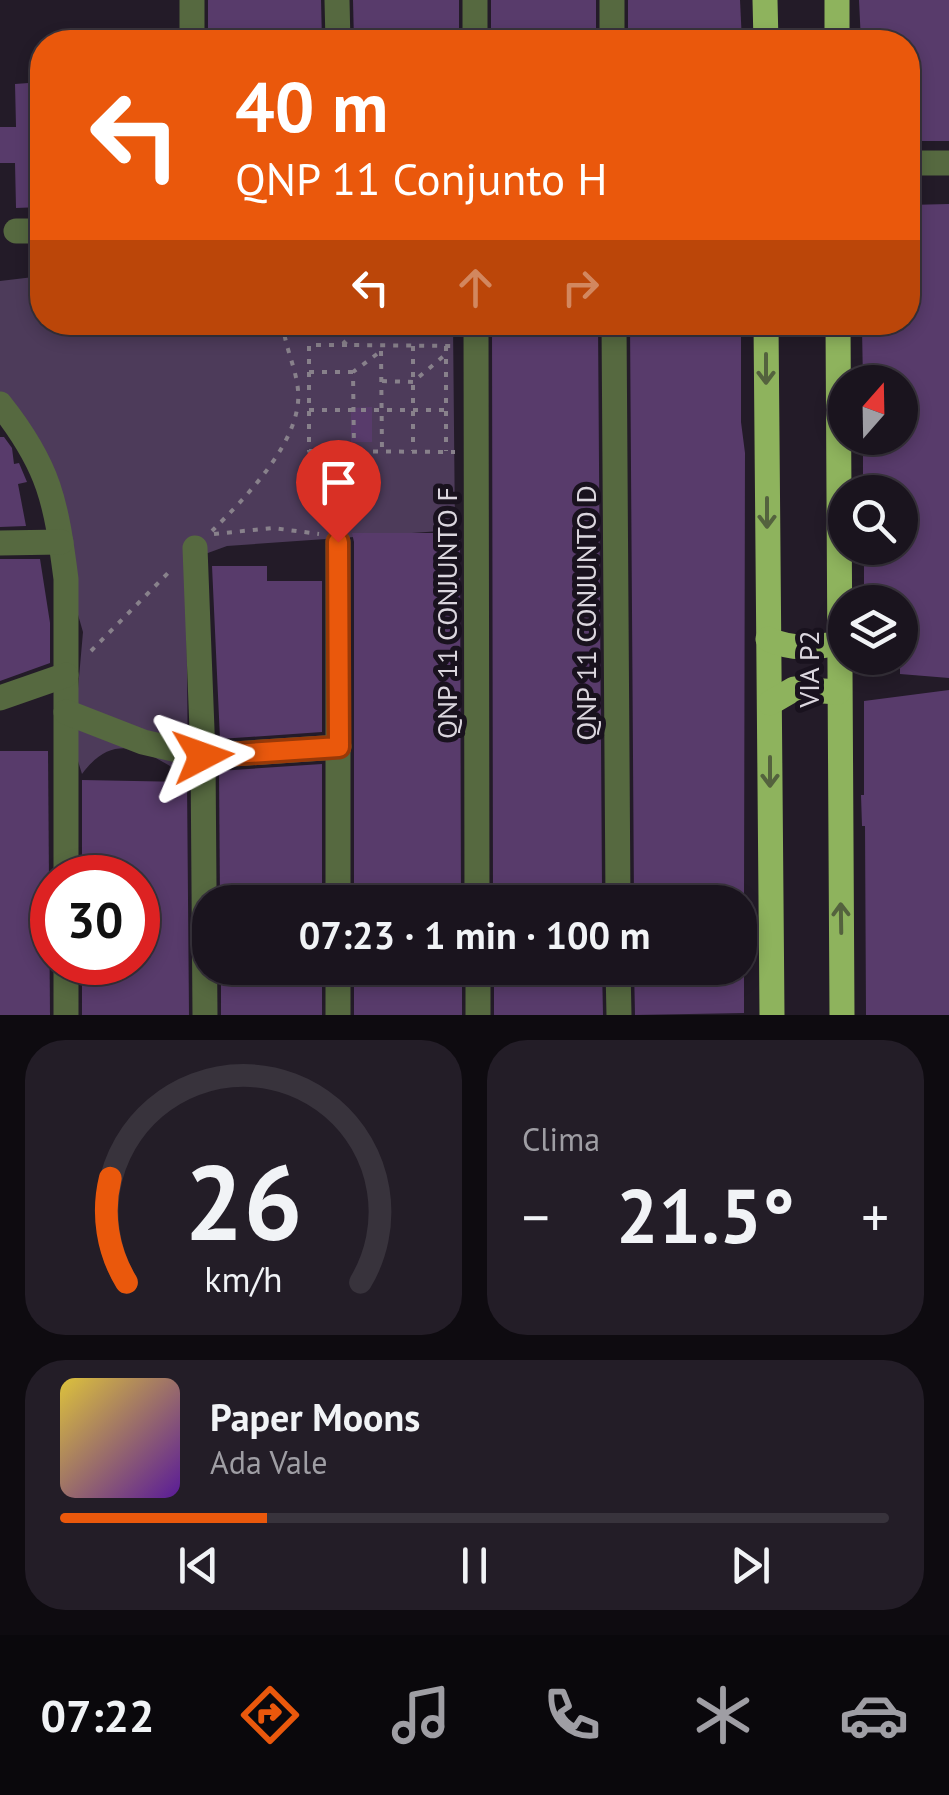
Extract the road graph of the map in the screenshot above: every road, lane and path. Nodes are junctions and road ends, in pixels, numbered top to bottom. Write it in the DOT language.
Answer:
graph roads {
  1 [pos="192,0"];
  2 [pos="337,0"];
  3 [pos="475,0"];
  4 [pos="612,0"];
  5 [pos="766,0"];
  6 [pos="836,0"];
  7 [pos="192,30"];
  8 [pos="338,30"];
  9 [pos="475,30"];
  10 [pos="612,30"];
  11 [pos="766,30"];
  12 [pos="837,30"];
  13 [pos="949,163"];
  14 [pos="920,164"];
  15 [pos="286,335"];
  16 [pos="336,335"];
  17 [pos="476,335"];
  18 [pos="614,335"];
  19 [pos="766,335"];
  20 [pos="838,335"];
  21 [pos="346,346"];
  22 [pos="412,346"];
  23 [pos="446,346"];
  24 [pos="454,346"];
  25 [pos="381,348"];
  26 [pos="446,354"];
  27 [pos="309,372"];
  28 [pos="354,372"];
  29 [pos="382,381"];
  30 [pos="413,382"];
  31 [pos="0,404"];
  32 [pos="309,410"];
  33 [pos="352,410"];
  34 [pos="382,410"];
  35 [pos="413,410"];
  36 [pos="446,410"];
  37 [pos="354,451"];
  38 [pos="382,452"];
  39 [pos="413,452"];
  40 [pos="446,452"];
  41 [pos="455,452"];
  42 [pos="61,542"];
  43 [pos="338,542"];
  44 [pos="3,543"];
  45 [pos="195,548"];
  46 [pos="840,585"];
  47 [pos="768,639"];
  48 [pos="828,645"];
  49 [pos="66,675"];
  50 [pos="839,675"];
  51 [pos="838,692"];
  52 [pos="0,698"];
  53 [pos="770,703"];
  54 [pos="66,712"];
  55 [pos="339,747"];
  56 [pos="203,756"];
  57 [pos="66,855"];
  58 [pos="338,885"];
  59 [pos="478,885"];
  60 [pos="618,885"];
  61 [pos="66,985"];
  62 [pos="338,985"];
  63 [pos="478,985"];
  64 [pos="618,985"];
  65 [pos="66,1015"];
  66 [pos="205,1015"];
  67 [pos="338,1015"];
  68 [pos="478,1015"];
  69 [pos="619,1015"];
  70 [pos="772,1015"];
  71 [pos="842,1015"];
  1 -- 7 [label="street"];
  2 -- 8 [label="street"];
  3 -- 9 [label="street"];
  4 -- 10 [label="street"];
  5 -- 11 [label="main road"];
  6 -- 12 [label="main road"];
  13 -- 14 [label="street"];
  15 -- 43 [label="path"];
  16 -- 21 [label="path"];
  17 -- 59 [label="street, QNP 11 CONJUNTO F"];
  18 -- 60 [label="street, QNP 11 CONJUNTO D"];
  19 -- 47 [label="main road, VIA P2, one-way"];
  20 -- 46 [label="main road, VIA P2"];
  21 -- 25 [label="path"];
  21 -- 27 [label="path"];
  22 -- 23 [label="path"];
  22 -- 25 [label="path"];
  22 -- 30 [label="path"];
  23 -- 24 [label="path"];
  23 -- 26 [label="path"];
  25 -- 28 [label="path"];
  25 -- 29 [label="path"];
  26 -- 30 [label="path"];
  26 -- 36 [label="path"];
  27 -- 28 [label="path"];
  27 -- 32 [label="path"];
  28 -- 33 [label="path"];
  29 -- 30 [label="path"];
  29 -- 34 [label="path"];
  30 -- 35 [label="path"];
  31 -- 42 [label="street"];
  32 -- 33 [label="path"];
  32 -- 37 [label="path"];
  33 -- 34 [label="path"];
  33 -- 37 [label="path"];
  34 -- 35 [label="path"];
  34 -- 38 [label="path"];
  35 -- 36 [label="path"];
  35 -- 39 [label="path"];
  36 -- 40 [label="path"];
  37 -- 38 [label="path"];
  38 -- 39 [label="path"];
  39 -- 40 [label="path"];
  40 -- 41 [label="path"];
  42 -- 44 [label="street"];
  42 -- 49 [label="street"];
  43 -- 55 [label="street"];
  45 -- 49 [label="path"];
  45 -- 56 [label="street"];
  47 -- 48 [label="main road"];
  47 -- 53 [label="main road, VIA P2"];
  49 -- 52 [label="street"];
  49 -- 54 [label="street"];
  50 -- 51 [label="main road, VIA P2"];
  51 -- 53 [label="main road"];
  71 -- 51 [label="main road, VIA P2, one-way"];
  53 -- 70 [label="main road, VIA P2, one-way"];
  54 -- 56 [label="street"];
  54 -- 57 [label="street"];
  55 -- 56 [label="street"];
  55 -- 58 [label="street"];
  56 -- 66 [label="street"];
  61 -- 65 [label="street"];
  62 -- 67 [label="street"];
  63 -- 68 [label="street"];
  64 -- 69 [label="street"];
}
